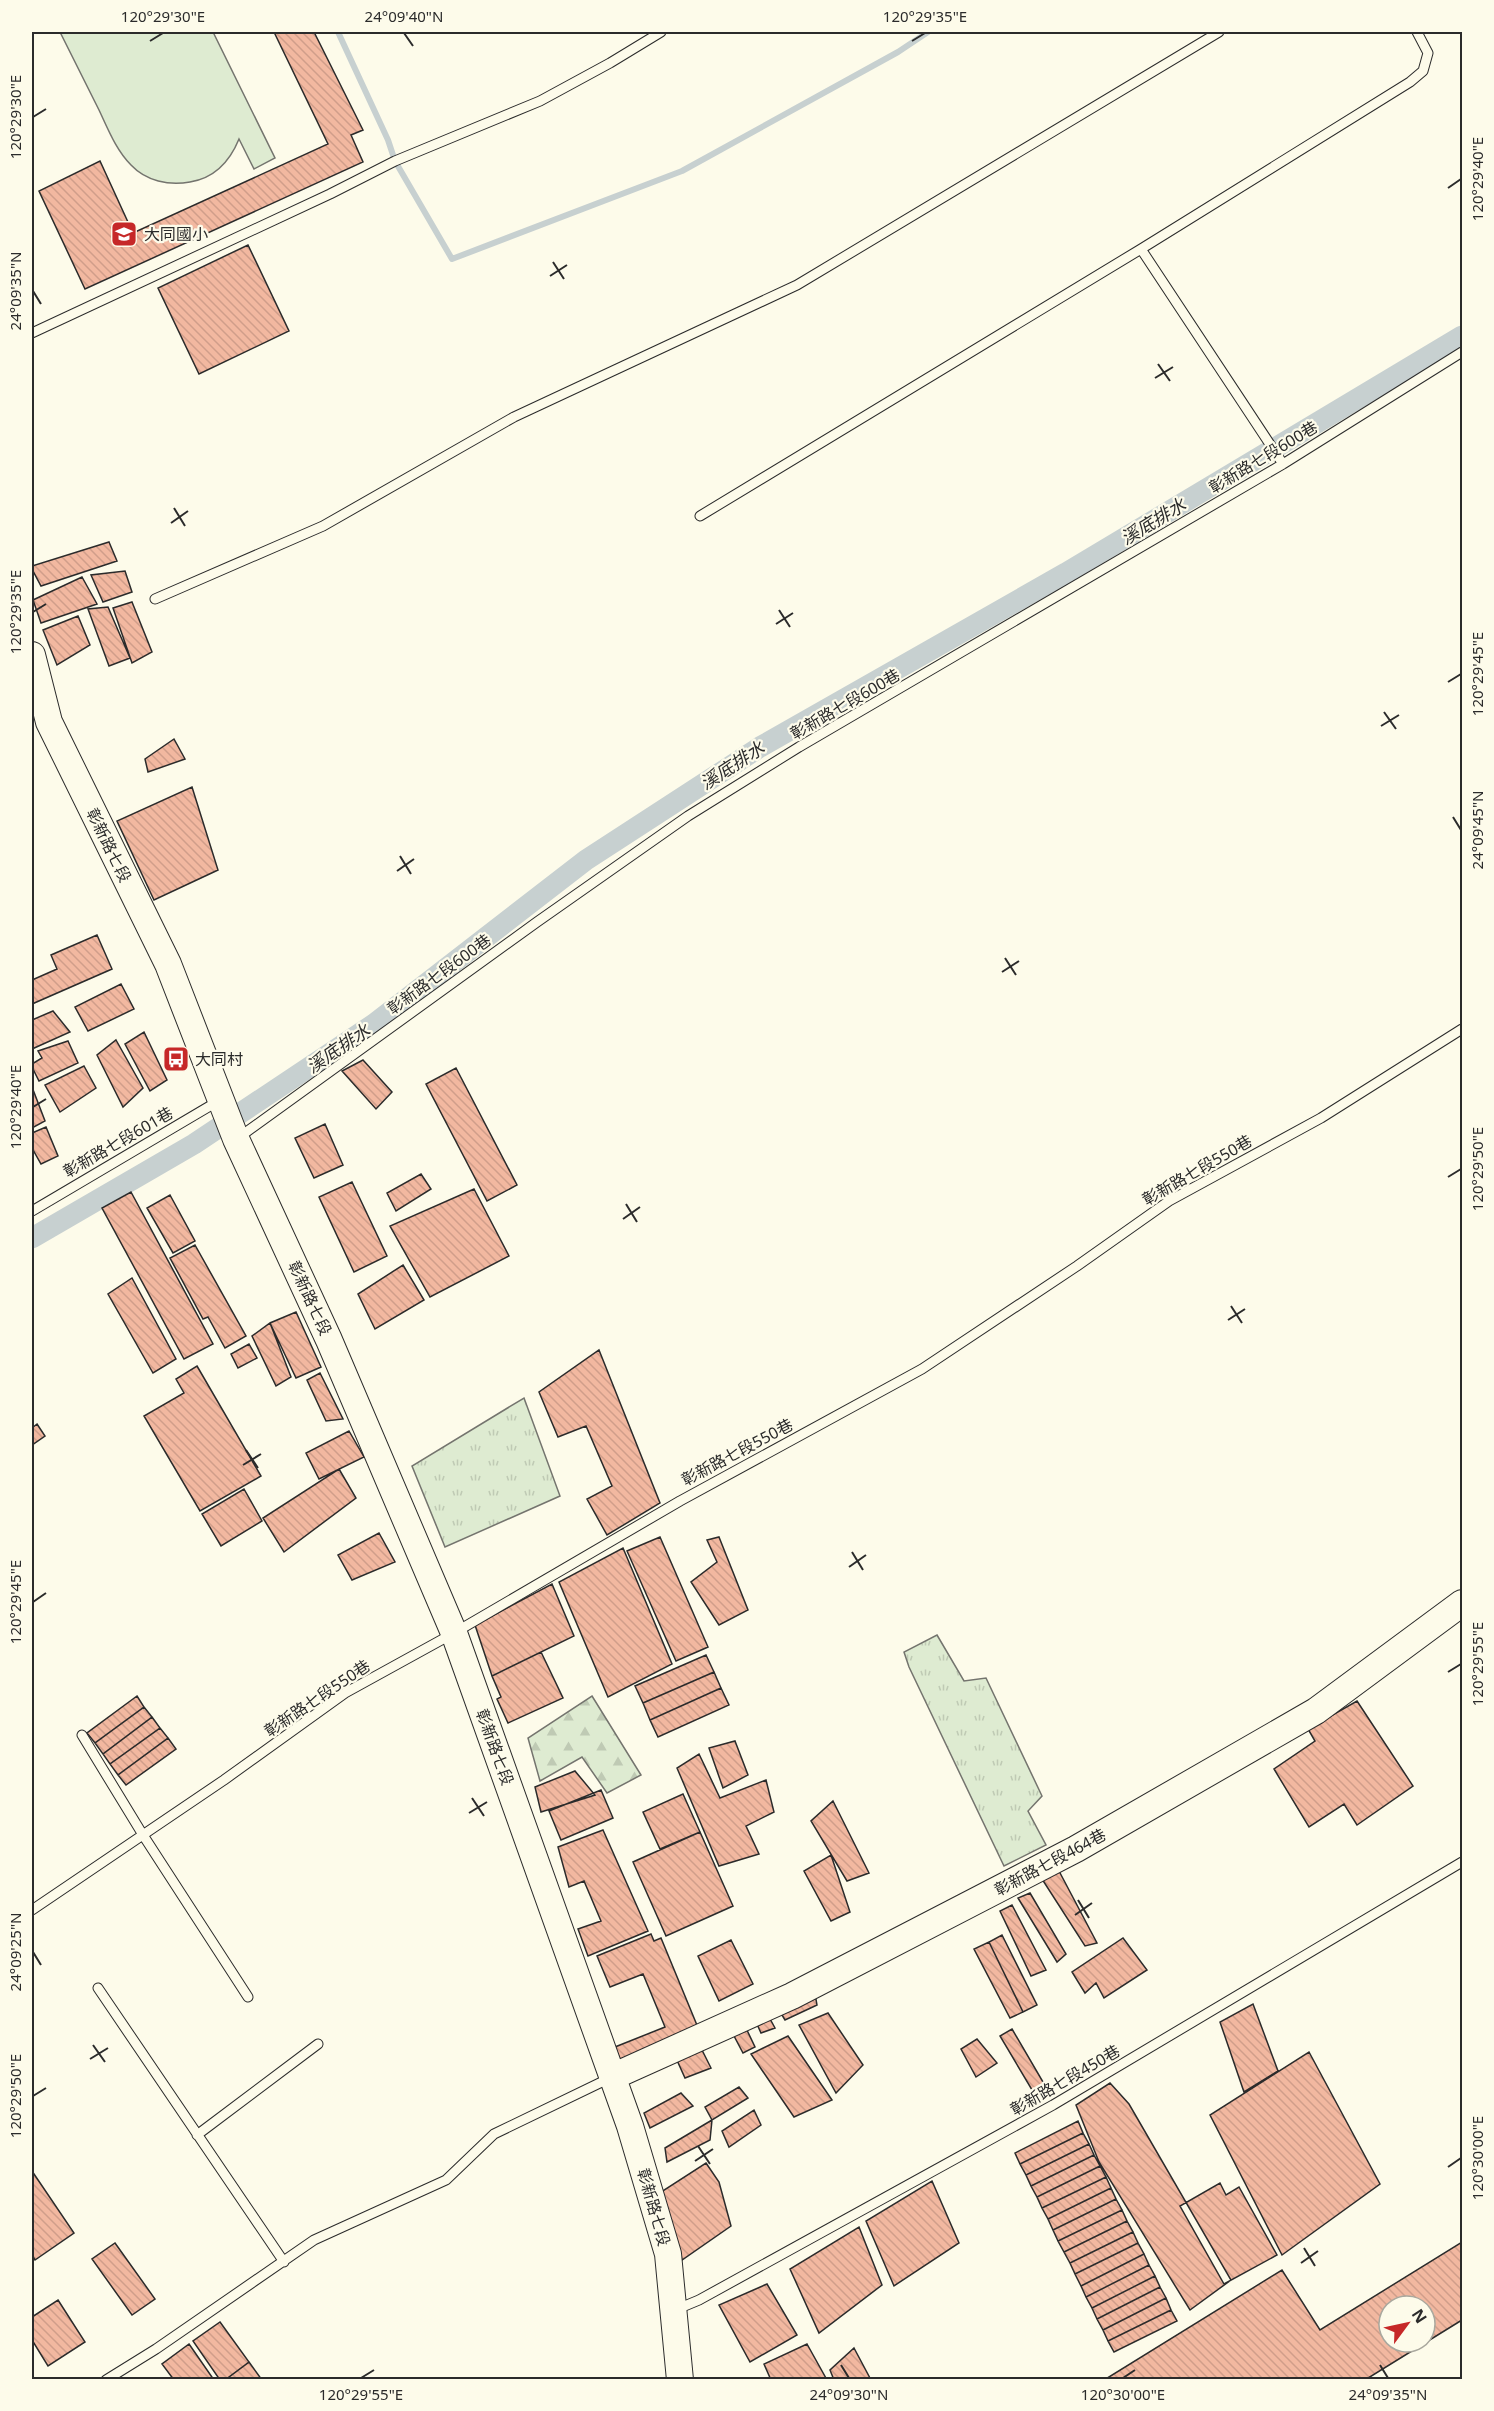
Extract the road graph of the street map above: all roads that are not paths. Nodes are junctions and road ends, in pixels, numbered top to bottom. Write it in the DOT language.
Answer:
graph roads {
  1 [pos="661,32"];
  2 [pos="1219,32"];
  3 [pos="1416,32"];
  4 [pos="1141,249"];
  5 [pos="32,333"];
  6 [pos="1462,352"];
  7 [pos="1283,464"];
  8 [pos="700,516"];
  9 [pos="155,599"];
  10 [pos="32,655"];
  11 [pos="1462,1029"];
  12 [pos="220,1100"];
  13 [pos="236,1139"];
  14 [pos="32,1211"];
  15 [pos="1462,1603"];
  16 [pos="454,1633"];
  17 [pos="82,1735"];
  18 [pos="143,1835"];
  19 [pos="1462,1862"];
  20 [pos="32,1910"];
  21 [pos="98,1988"];
  22 [pos="248,1997"];
  23 [pos="318,2044"];
  24 [pos="612,2077"];
  25 [pos="197,2135"];
  26 [pos="284,2262"];
  27 [pos="675,2310"];
  28 [pos="106,2379"];
  29 [pos="680,2379"];
  1 -- 5 [label="lane"];
  2 -- 9 [label="lane"];
  3 -- 4 [label="lane"];
  4 -- 7 [label="lane"];
  4 -- 8 [label="lane"];
  6 -- 7 [label="lane, 彰新路七段600巷"];
  7 -- 13 [label="lane, 彰新路七段600巷"];
  10 -- 12 [label="street, 彰新路七段"];
  11 -- 16 [label="lane, 彰新路七段550巷"];
  12 -- 13 [label="street, 彰新路七段"];
  12 -- 14 [label="lane, 彰新路七段601巷"];
  13 -- 16 [label="street, 彰新路七段"];
  15 -- 24 [label="street, 彰新路七段464巷"];
  16 -- 18 [label="lane, 彰新路七段550巷"];
  16 -- 24 [label="street, 彰新路七段"];
  17 -- 18 [label="lane"];
  18 -- 20 [label="lane, 彰新路七段550巷"];
  18 -- 22 [label="lane"];
  19 -- 27 [label="lane, 彰新路七段450巷"];
  21 -- 25 [label="lane"];
  23 -- 25 [label="lane"];
  24 -- 26 [label="lane"];
  24 -- 27 [label="street, 彰新路七段"];
  25 -- 26 [label="lane"];
  26 -- 28 [label="lane"];
  27 -- 29 [label="street, 彰新路七段"];
}
